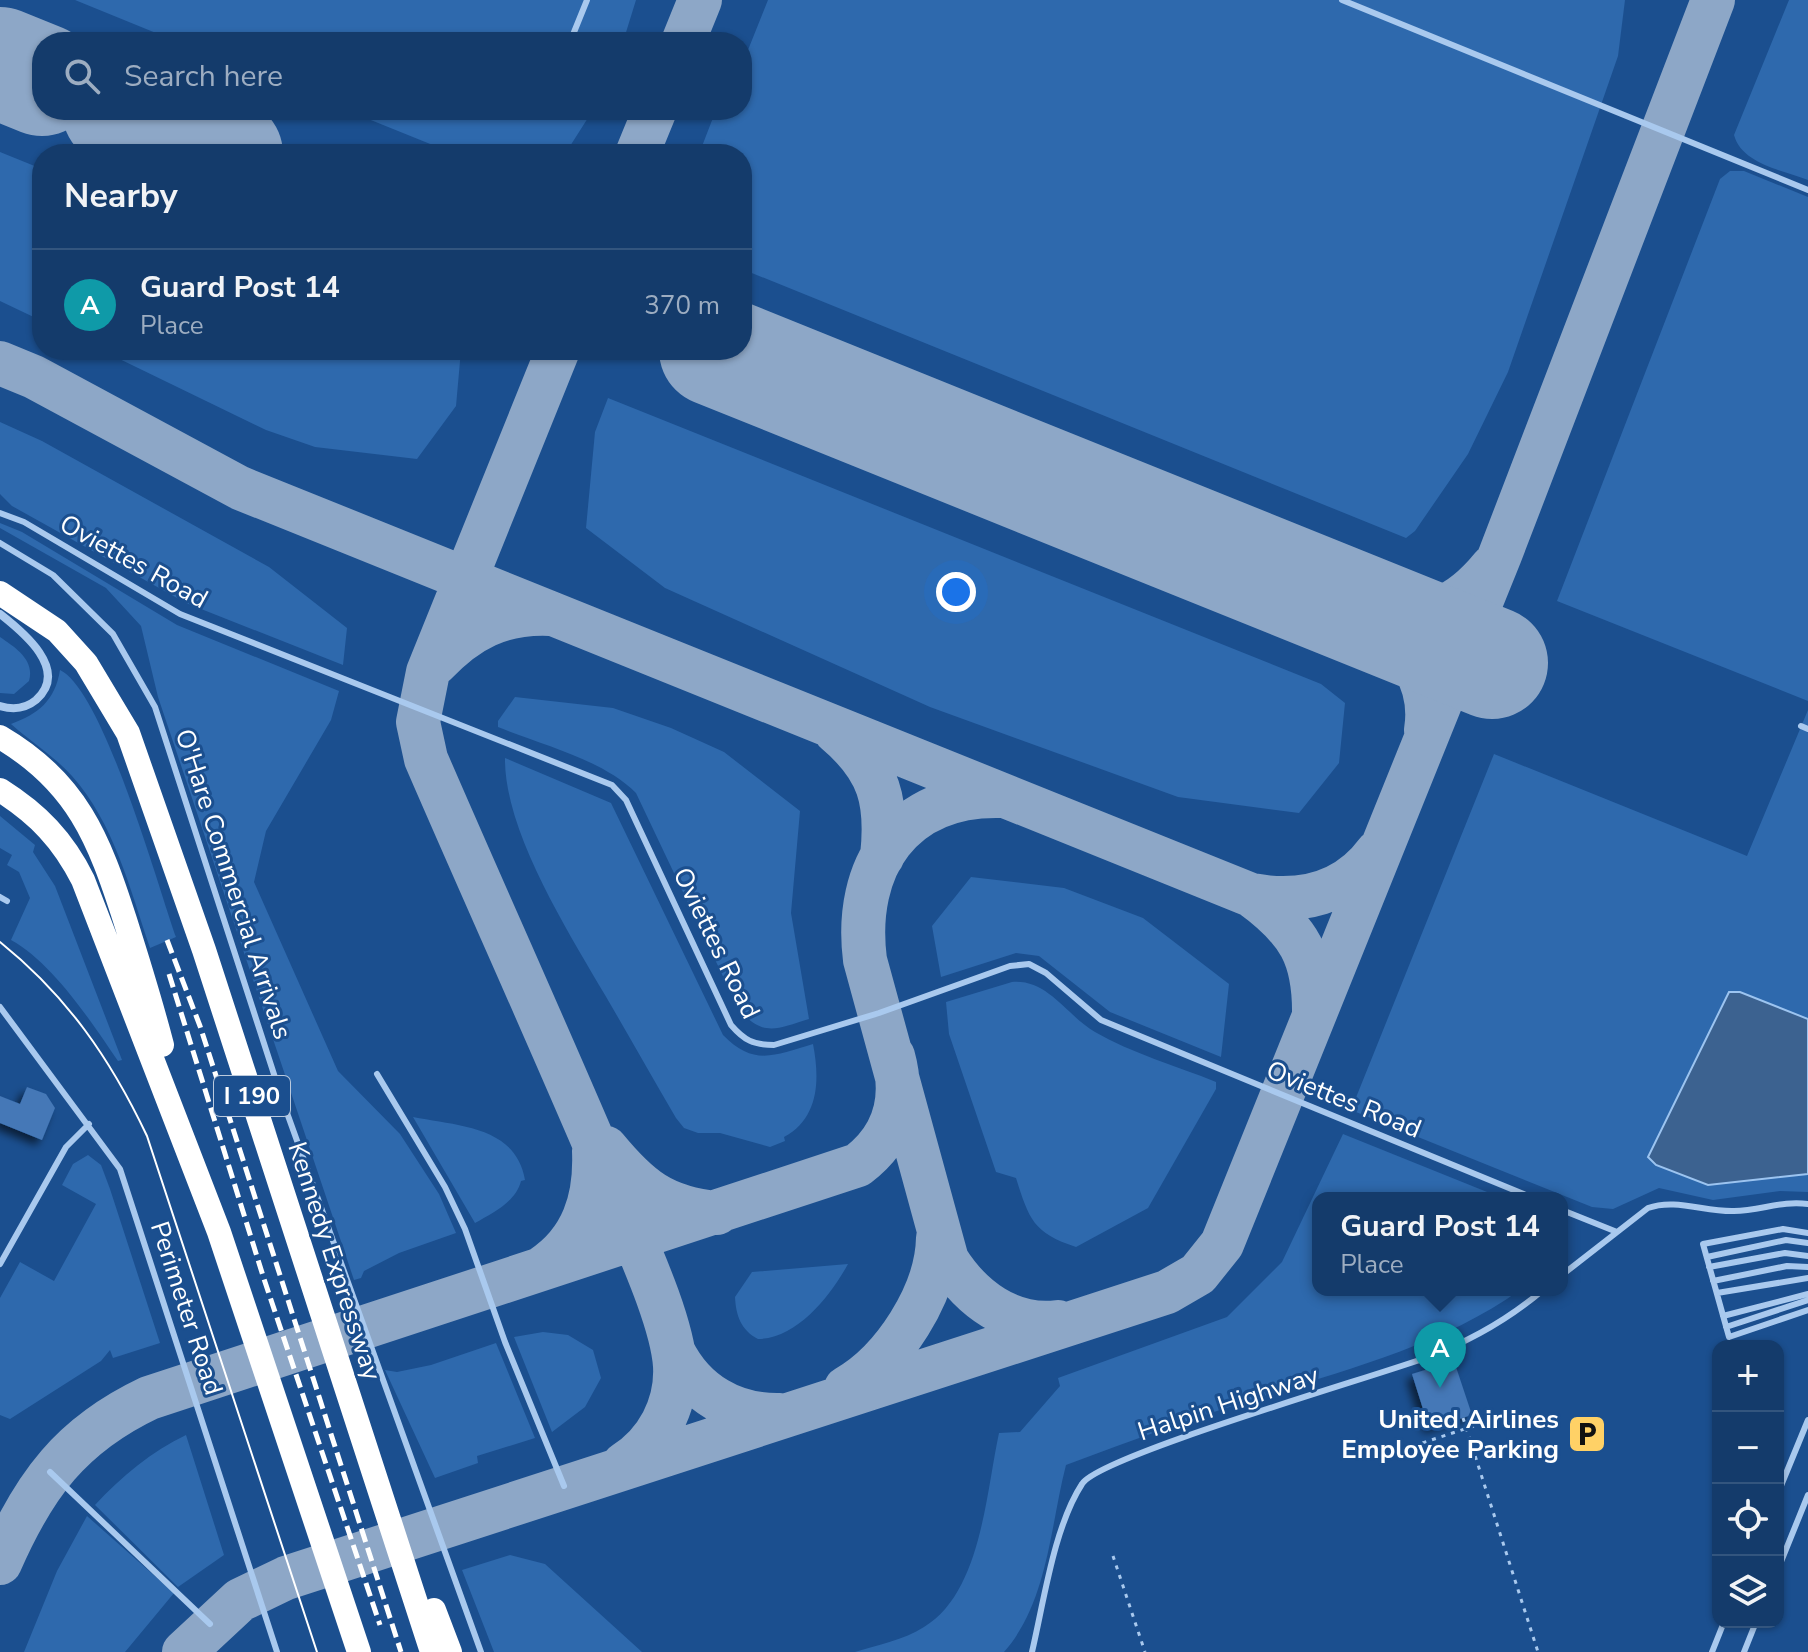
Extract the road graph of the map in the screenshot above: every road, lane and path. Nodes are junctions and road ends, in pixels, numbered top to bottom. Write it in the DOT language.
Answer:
graph roads {
  1 [pos="587,0"];
  2 [pos="1342,0"];
  3 [pos="574,32"];
  4 [pos="1808,190"];
  5 [pos="0,513"];
  6 [pos="0,543"];
  7 [pos="0,593"];
  8 [pos="0,614"];
  9 [pos="0,706"];
  10 [pos="0,737"];
  11 [pos="0,790"];
  12 [pos="0,1007"];
  13 [pos="377,1074"];
  14 [pos="89,1124"];
  15 [pos="191,1155"];
  16 [pos="1518,1192"];
  17 [pos="1808,1204"];
  18 [pos="1568,1212"];
  19 [pos="1617,1232"];
  20 [pos="1808,1233"];
  21 [pos="1808,1243"];
  22 [pos="1808,1256"];
  23 [pos="1707,1257"];
  24 [pos="0,1264"];
  25 [pos="1709,1267"];
  26 [pos="1808,1267"];
  27 [pos="1568,1270"];
  28 [pos="1808,1278"];
  29 [pos="1713,1281"];
  30 [pos="1717,1293"];
  31 [pos="1808,1294"];
  32 [pos="1535,1296"];
  33 [pos="1808,1300"];
  34 [pos="1808,1310"];
  35 [pos="1723,1316"];
  36 [pos="1726,1327"];
  37 [pos="1463,1418"];
  38 [pos="1495,1419"];
  39 [pos="1808,1420"];
  40 [pos="1466,1428"];
  41 [pos="365,1441"];
  42 [pos="1413,1446"];
  43 [pos="50,1472"];
  44 [pos="1782,1484"];
  45 [pos="564,1486"];
  46 [pos="1808,1495"];
  47 [pos="1113,1556"];
  48 [pos="1783,1556"];
  49 [pos="210,1624"];
  50 [pos="1722,1628"];
  51 [pos="1754,1628"];
  52 [pos="1032,1650"];
  53 [pos="277,1652"];
  54 [pos="359,1652"];
  55 [pos="432,1652"];
  56 [pos="450,1652"];
  57 [pos="481,1652"];
  58 [pos="1145,1652"];
  59 [pos="1538,1652"];
  60 [pos="1712,1652"];
  61 [pos="1744,1652"];
  1 -- 3 [label="lane"];
  2 -- 4 [label="lane"];
  5 -- 16 [label="lane, Oviettes Road"];
  6 -- 57 [label="lane, O'Hare Commercial Arrivals"];
  7 -- 41 [label="highway, Kennedy Expressway / I 190"];
  8 -- 9 [label="street"];
  10 -- 15 [label="highway"];
  11 -- 15 [label="highway"];
  12 -- 14 [label="lane, Perimeter Road"];
  13 -- 45 [label="lane"];
  14 -- 24 [label="lane"];
  14 -- 53 [label="lane, Perimeter Road"];
  15 -- 54 [label="highway"];
  17 -- 19 [label="lane"];
  18 -- 19 [label="lane"];
  19 -- 27 [label="lane"];
  20 -- 23 [label="lane"];
  21 -- 23 [label="lane"];
  22 -- 25 [label="lane"];
  23 -- 25 [label="lane"];
  25 -- 29 [label="lane"];
  26 -- 29 [label="lane"];
  28 -- 30 [label="lane"];
  29 -- 30 [label="lane"];
  30 -- 35 [label="lane"];
  31 -- 35 [label="lane"];
  32 -- 52 [label="lane, Halpin Highway"];
  33 -- 36 [label="lane"];
  34 -- 36 [label="lane"];
  35 -- 36 [label="lane"];
  37 -- 40 [label="path"];
  38 -- 40 [label="path"];
  39 -- 44 [label="lane"];
  40 -- 42 [label="path"];
  40 -- 59 [label="path"];
  41 -- 55 [label="highway, Kennedy Expressway / I 190"];
  41 -- 56 [label="highway"];
  43 -- 49 [label="lane"];
  46 -- 48 [label="lane"];
  47 -- 58 [label="path"];
  50 -- 60 [label="lane"];
  51 -- 61 [label="lane"];
}
